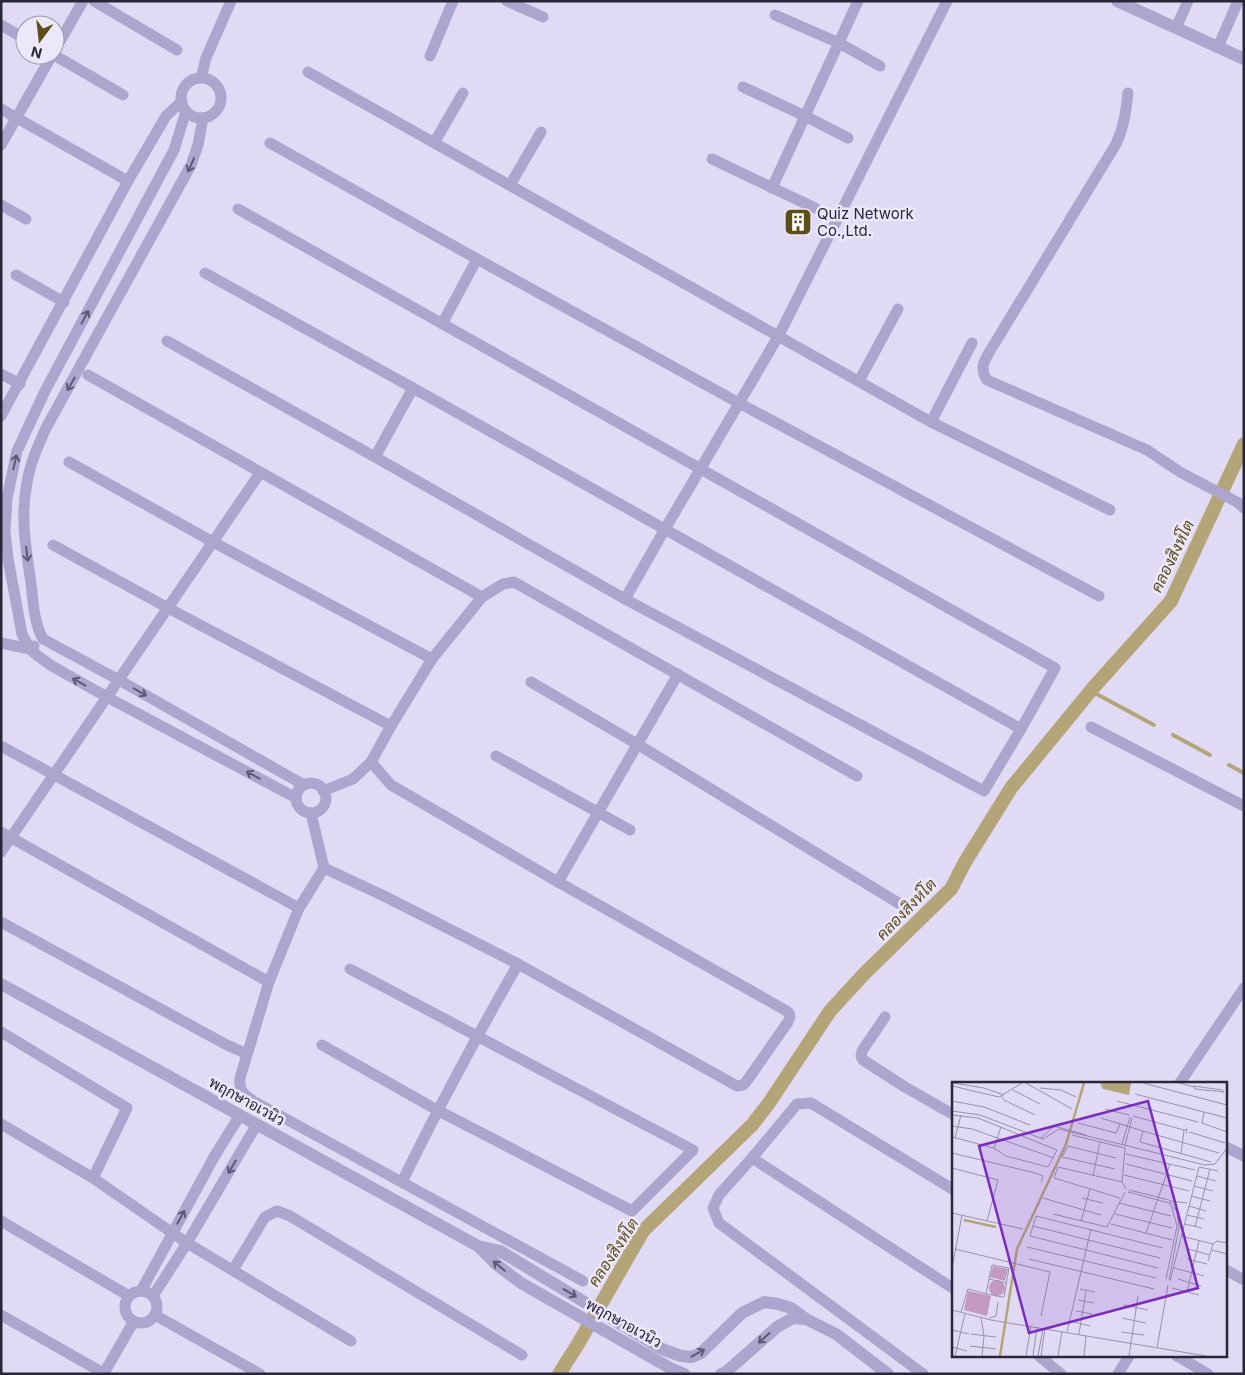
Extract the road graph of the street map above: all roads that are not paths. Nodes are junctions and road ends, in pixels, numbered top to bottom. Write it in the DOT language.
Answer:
graph roads {
  1 [pos="83,1"];
  2 [pos="94,1"];
  3 [pos="231,1"];
  4 [pos="453,1"];
  5 [pos="508,1"];
  6 [pos="858,1"];
  7 [pos="947,1"];
  8 [pos="1188,1"];
  9 [pos="1238,1"];
  10 [pos="1122,2"];
  11 [pos="1142,6"];
  12 [pos="775,15"];
  13 [pos="542,17"];
  14 [pos="1,25"];
  15 [pos="1176,28"];
  16 [pos="65,32"];
  17 [pos="15,33"];
  18 [pos="839,43"];
  19 [pos="1218,47"];
  20 [pos="178,50"];
  21 [pos="430,56"];
  22 [pos="1244,59"];
  23 [pos="65,62"];
  24 [pos="47,65"];
  25 [pos="880,66"];
  26 [pos="308,72"];
  27 [pos="201,78"];
  28 [pos="743,88"];
  29 [pos="463,93"];
  30 [pos="1128,93"];
  31 [pos="123,95"];
  32 [pos="184,106"];
  33 [pos="1,109"];
  34 [pos="805,116"];
  35 [pos="17,118"];
  36 [pos="203,118"];
  37 [pos="541,132"];
  38 [pos="848,138"];
  39 [pos="270,143"];
  40 [pos="434,143"];
  41 [pos="1,145"];
  42 [pos="712,159"];
  43 [pos="128,181"];
  44 [pos="510,185"];
  45 [pos="155,186"];
  46 [pos="772,188"];
  47 [pos="174,196"];
  48 [pos="1,205"];
  49 [pos="816,208"];
  50 [pos="238,209"];
  51 [pos="26,219"];
  52 [pos="477,259"];
  53 [pos="205,273"];
  54 [pos="16,275"];
  55 [pos="64,302"];
  56 [pos="898,309"];
  57 [pos="442,324"];
  58 [pos="779,335"];
  59 [pos="167,341"];
  60 [pos="972,343"];
  61 [pos="70,345"];
  62 [pos="87,354"];
  63 [pos="1,374"];
  64 [pos="88,375"];
  65 [pos="859,381"];
  66 [pos="20,384"];
  67 [pos="413,388"];
  68 [pos="740,403"];
  69 [pos="1,416"];
  70 [pos="931,422"];
  71 [pos="375,457"];
  72 [pos="69,462"];
  73 [pos="700,470"];
  74 [pos="260,473"];
  75 [pos="1240,505"];
  76 [pos="1110,510"];
  77 [pos="665,529"];
  78 [pos="3,530"];
  79 [pos="24,534"];
  80 [pos="213,542"];
  81 [pos="53,545"];
  82 [pos="1099,596"];
  83 [pos="482,597"];
  84 [pos="625,599"];
  85 [pos="168,608"];
  86 [pos="43,639"];
  87 [pos="1,642"];
  88 [pos="30,649"];
  89 [pos="432,659"];
  90 [pos="678,674"];
  91 [pos="119,680"];
  92 [pos="530,682"];
  93 [pos="107,697"];
  94 [pos="391,726"];
  95 [pos="1091,727"];
  96 [pos="1021,729"];
  97 [pos="637,744"];
  98 [pos="1,746"];
  99 [pos="496,756"];
  100 [pos="371,762"];
  101 [pos="54,775"];
  102 [pos="858,776"];
  103 [pos="304,785"];
  104 [pos="323,791"];
  105 [pos="296,798"];
  106 [pos="1244,806"];
  107 [pos="311,812"];
  108 [pos="597,813"];
  109 [pos="630,830"];
  110 [pos="6,835"];
  111 [pos="1,852"];
  112 [pos="324,868"];
  113 [pos="558,882"];
  114 [pos="900,904"];
  115 [pos="299,908"];
  116 [pos="1,922"];
  117 [pos="518,964"];
  118 [pos="350,969"];
  119 [pos="269,982"];
  120 [pos="1,984"];
  121 [pos="1244,988"];
  122 [pos="885,1016"];
  123 [pos="1,1032"];
  124 [pos="477,1036"];
  125 [pos="322,1045"];
  126 [pos="247,1054"];
  127 [pos="1180,1082"];
  128 [pos="437,1110"];
  129 [pos="952,1114"];
  130 [pos="240,1115"];
  131 [pos="1,1124"];
  132 [pos="256,1124"];
  133 [pos="1228,1148"];
  134 [pos="1244,1156"];
  135 [pos="752,1158"];
  136 [pos="93,1178"];
  137 [pos="402,1182"];
  138 [pos="952,1189"];
  139 [pos="1,1221"];
  140 [pos="172,1234"];
  141 [pos="187,1244"];
  142 [pos="478,1246"];
  143 [pos="233,1270"];
  144 [pos="1228,1271"];
  145 [pos="1244,1280"];
  146 [pos="583,1281"];
  147 [pos="952,1288"];
  148 [pos="141,1291"];
  149 [pos="129,1296"];
  150 [pos="153,1296"];
  151 [pos="1,1314"];
  152 [pos="155,1315"];
  153 [pos="806,1318"];
  154 [pos="134,1321"];
  155 [pos="351,1341"];
  156 [pos="522,1355"];
  157 [pos="1041,1358"];
  158 [pos="1129,1358"];
  159 [pos="1180,1358"];
  160 [pos="105,1374"];
  161 [pos="260,1374"];
  162 [pos="684,1374"];
  163 [pos="720,1374"];
  164 [pos="888,1374"];
  165 [pos="922,1374"];
  166 [pos="1061,1374"];
  167 [pos="1118,1374"];
  168 [pos="1208,1374"];
  1 -- 16 [label="street"];
  2 -- 20 [label="street"];
  3 -- 27 [label="street"];
  4 -- 21 [label="street"];
  5 -- 13 [label="street"];
  6 -- 18 [label="street"];
  7 -- 58 [label="street"];
  8 -- 15 [label="street"];
  9 -- 19 [label="street"];
  10 -- 11 [label="street"];
  11 -- 15 [label="street"];
  12 -- 18 [label="street"];
  14 -- 17 [label="street"];
  15 -- 19 [label="street"];
  18 -- 25 [label="street"];
  18 -- 34 [label="street"];
  19 -- 22 [label="street"];
  23 -- 31 [label="street"];
  24 -- 35 [label="street"];
  26 -- 40 [label="street"];
  27 -- 32 [label="street"];
  27 -- 36 [label="street"];
  28 -- 34 [label="street"];
  29 -- 40 [label="street"];
  30 -- 75 [label="street"];
  32 -- 36 [label="street"];
  32 -- 43 [label="street"];
  32 -- 45 [label="street"];
  33 -- 35 [label="street"];
  34 -- 38 [label="street"];
  34 -- 46 [label="street"];
  35 -- 41 [label="street"];
  35 -- 43 [label="street"];
  36 -- 47 [label="street, one-way"];
  37 -- 44 [label="street"];
  39 -- 52 [label="street"];
  40 -- 44 [label="street"];
  42 -- 46 [label="street"];
  43 -- 55 [label="street"];
  44 -- 58 [label="street"];
  45 -- 47 [label="street"];
  61 -- 45 [label="street, one-way"];
  46 -- 49 [label="street"];
  47 -- 62 [label="street"];
  48 -- 51 [label="street"];
  50 -- 57 [label="street"];
  52 -- 57 [label="street"];
  52 -- 68 [label="street"];
  53 -- 67 [label="street"];
  54 -- 55 [label="street"];
  55 -- 66 [label="street"];
  56 -- 65 [label="street"];
  57 -- 73 [label="street"];
  58 -- 65 [label="street"];
  58 -- 68 [label="street"];
  59 -- 71 [label="street"];
  60 -- 70 [label="street"];
  61 -- 62 [label="street"];
  78 -- 61 [label="street, one-way"];
  62 -- 79 [label="street, one-way"];
  63 -- 66 [label="street"];
  64 -- 74 [label="street"];
  65 -- 70 [label="street"];
  66 -- 69 [label="street"];
  67 -- 71 [label="street"];
  67 -- 77 [label="street"];
  68 -- 73 [label="street"];
  68 -- 82 [label="street"];
  70 -- 76 [label="street"];
  71 -- 84 [label="street"];
  72 -- 80 [label="street"];
  73 -- 77 [label="street"];
  73 -- 96 [label="street"];
  74 -- 80 [label="street"];
  74 -- 83 [label="street"];
  77 -- 84 [label="street"];
  77 -- 96 [label="street"];
  78 -- 79 [label="street"];
  78 -- 88 [label="street"];
  79 -- 86 [label="street, one-way"];
  80 -- 85 [label="street"];
  80 -- 89 [label="street"];
  81 -- 85 [label="street"];
  83 -- 89 [label="street"];
  83 -- 90 [label="street"];
  84 -- 96 [label="street"];
  85 -- 91 [label="street"];
  85 -- 94 [label="street"];
  86 -- 88 [label="street"];
  86 -- 91 [label="street"];
  87 -- 88 [label="street"];
  93 -- 88 [label="street, one-way"];
  89 -- 94 [label="street"];
  90 -- 97 [label="street"];
  90 -- 102 [label="street"];
  91 -- 93 [label="street"];
  91 -- 103 [label="street, one-way"];
  92 -- 97 [label="street"];
  93 -- 101 [label="street"];
  105 -- 93 [label="street, one-way"];
  94 -- 100 [label="street"];
  95 -- 106 [label="street"];
  97 -- 108 [label="street"];
  97 -- 114 [label="street"];
  98 -- 101 [label="street"];
  99 -- 108 [label="street"];
  100 -- 104 [label="street"];
  100 -- 113 [label="street"];
  101 -- 110 [label="street"];
  101 -- 115 [label="street"];
  103 -- 104 [label="street"];
  103 -- 105 [label="street"];
  104 -- 107 [label="street"];
  105 -- 107 [label="street"];
  107 -- 112 [label="street"];
  108 -- 109 [label="street"];
  108 -- 113 [label="street"];
  110 -- 111 [label="street"];
  110 -- 119 [label="street"];
  112 -- 115 [label="street"];
  112 -- 117 [label="street"];
  113 -- 117 [label="street"];
  115 -- 119 [label="street"];
  116 -- 126 [label="street"];
  117 -- 124 [label="street"];
  118 -- 124 [label="street"];
  119 -- 126 [label="street"];
  120 -- 130 [label="street, พฤกษาอเวนิว"];
  121 -- 127 [label="street"];
  122 -- 129 [label="street"];
  123 -- 136 [label="street"];
  124 -- 128 [label="street"];
  124 -- 128 [label="street"];
  125 -- 128 [label="street"];
  126 -- 137 [label="street"];
  128 -- 137 [label="street"];
  130 -- 132 [label="street, พฤกษาอเวนิว"];
  140 -- 130 [label="street, one-way"];
  131 -- 136 [label="street"];
  132 -- 141 [label="street, one-way"];
  132 -- 142 [label="street, พฤกษาอเวนิว"];
  133 -- 134 [label="street"];
  135 -- 138 [label="street"];
  135 -- 147 [label="street"];
  135 -- 165 [label="street"];
  136 -- 140 [label="street"];
  137 -- 146 [label="street"];
  139 -- 149 [label="street"];
  140 -- 141 [label="street"];
  140 -- 148 [label="street"];
  141 -- 143 [label="street"];
  141 -- 150 [label="street"];
  142 -- 153 [label="street, พฤกษาอเวนิว, one-way"];
  162 -- 142 [label="street, พฤกษาอเวนิว, one-way"];
  143 -- 155 [label="street"];
  143 -- 156 [label="street"];
  144 -- 145 [label="street"];
  148 -- 149 [label="street"];
  148 -- 150 [label="street"];
  149 -- 154 [label="street"];
  150 -- 152 [label="street"];
  151 -- 160 [label="street"];
  152 -- 154 [label="street"];
  152 -- 161 [label="street"];
  153 -- 163 [label="street, one-way"];
  153 -- 164 [label="street, พฤกษาอเวนิว"];
  154 -- 160 [label="street"];
  157 -- 166 [label="street"];
  158 -- 167 [label="street"];
  159 -- 168 [label="street"];
}
